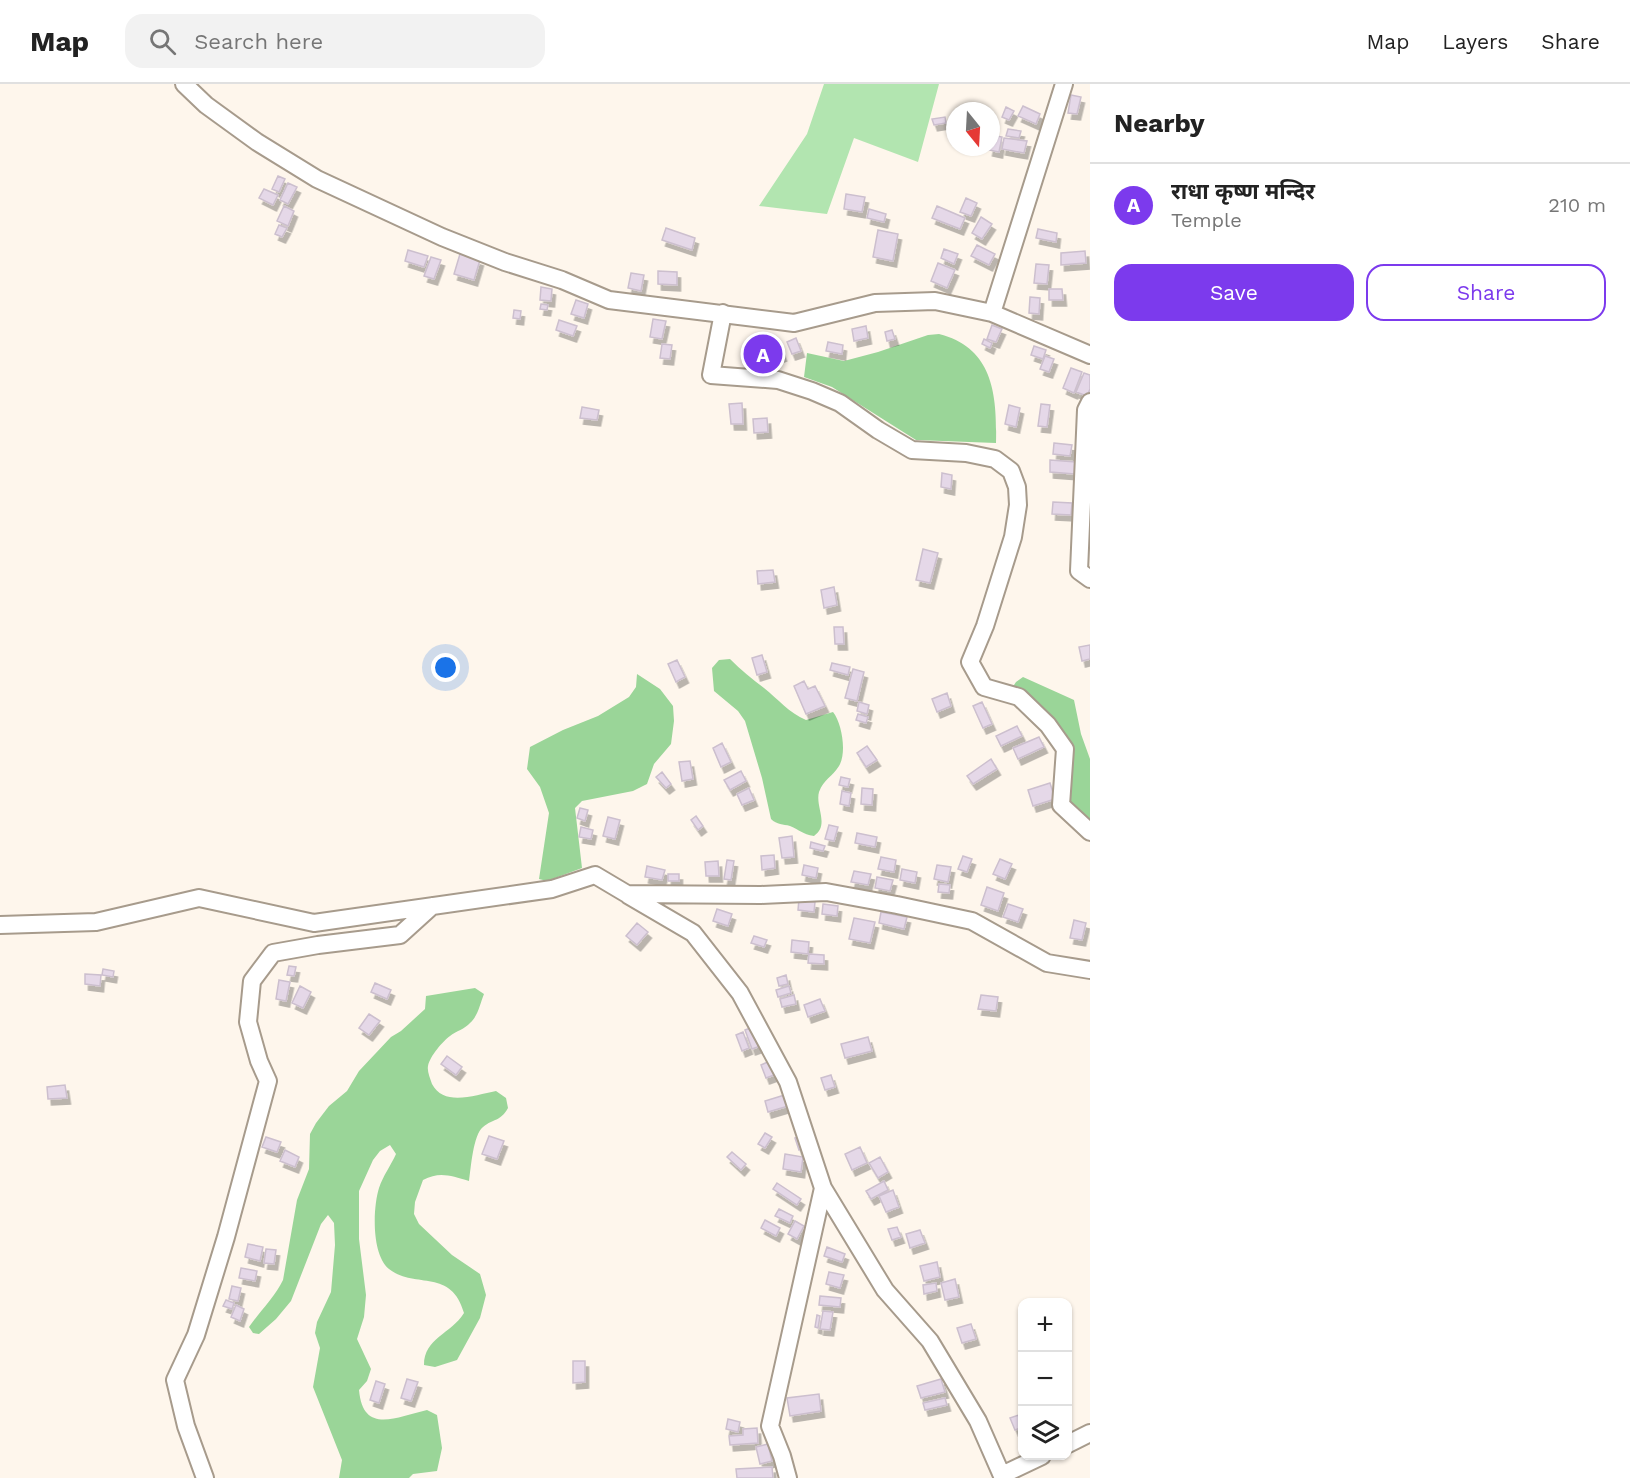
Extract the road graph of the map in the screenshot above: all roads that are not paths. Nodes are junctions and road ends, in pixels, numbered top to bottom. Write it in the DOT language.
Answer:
graph roads {
  1 [pos="184,84"];
  2 [pos="1064,84"];
  3 [pos="723,313"];
  4 [pos="992,313"];
  5 [pos="1090,355"];
  6 [pos="1090,402"];
  7 [pos="1090,579"];
  8 [pos="1090,832"];
  9 [pos="627,894"];
  10 [pos="432,906"];
  11 [pos="0,925"];
  12 [pos="1090,969"];
  13 [pos="823,1188"];
  14 [pos="1090,1433"];
  15 [pos="1072,1442"];
  16 [pos="1032,1460"];
  17 [pos="1002,1476"];
  18 [pos="206,1478"];
  19 [pos="788,1478"];
  1 -- 3 [label="street"];
  2 -- 4 [label="street"];
  3 -- 4 [label="street"];
  3 -- 8 [label="street"];
  4 -- 5 [label="street"];
  6 -- 7 [label="street"];
  9 -- 10 [label="street"];
  9 -- 12 [label="street"];
  9 -- 13 [label="street"];
  10 -- 11 [label="street"];
  10 -- 18 [label="street"];
  13 -- 17 [label="street"];
  13 -- 19 [label="street"];
  14 -- 15 [label="street"];
  16 -- 17 [label="street"];
}
